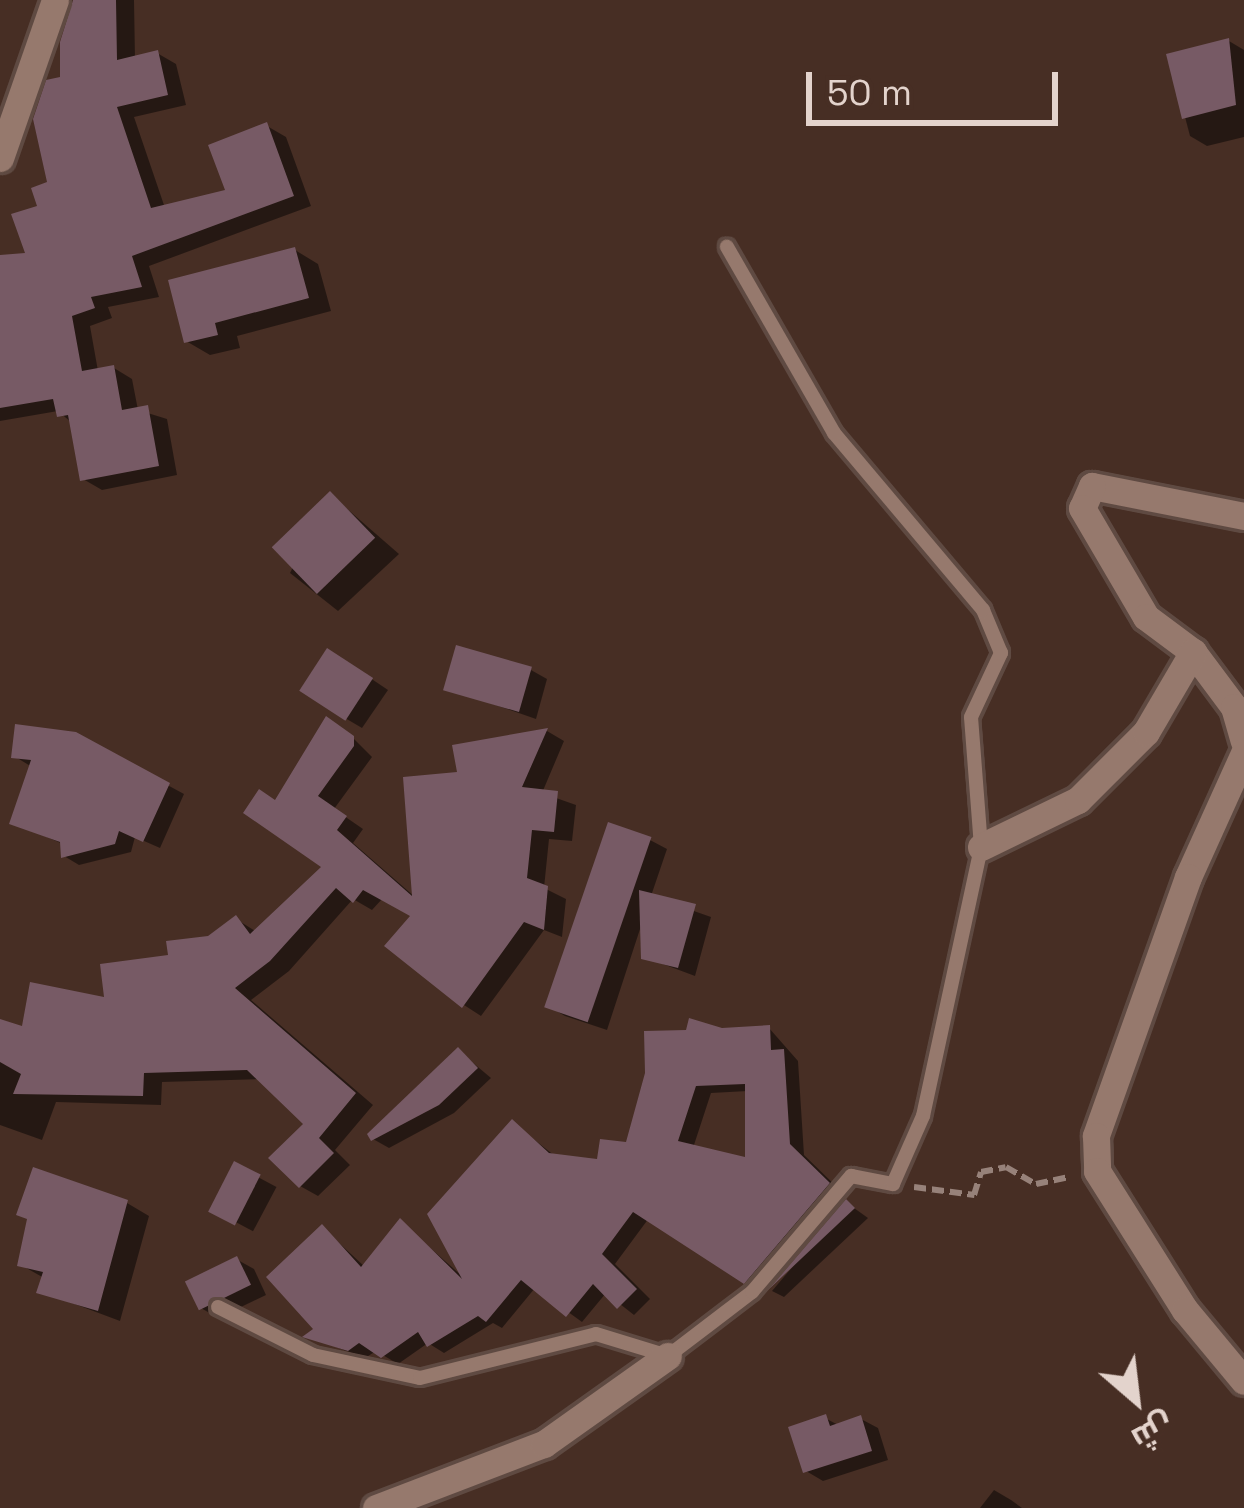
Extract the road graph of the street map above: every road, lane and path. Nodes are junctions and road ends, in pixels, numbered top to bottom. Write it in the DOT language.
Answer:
graph roads {
  1 [pos="55,0"];
  2 [pos="0,158"];
  3 [pos="727,247"];
  4 [pos="1244,516"];
  5 [pos="1193,652"];
  6 [pos="1244,741"];
  7 [pos="1244,753"];
  8 [pos="981,847"];
  9 [pos="1097,1171"];
  10 [pos="893,1184"];
  11 [pos="218,1307"];
  12 [pos="668,1356"];
  13 [pos="1244,1382"];
  14 [pos="376,1508"];
  1 -- 2 [label="street"];
  3 -- 8 [label="lane"];
  4 -- 5 [label="street"];
  5 -- 6 [label="street"];
  5 -- 8 [label="street"];
  7 -- 9 [label="street"];
  8 -- 10 [label="lane"];
  9 -- 10 [label="path"];
  9 -- 13 [label="street"];
  10 -- 12 [label="lane"];
  11 -- 12 [label="lane"];
  12 -- 14 [label="street"];
}
